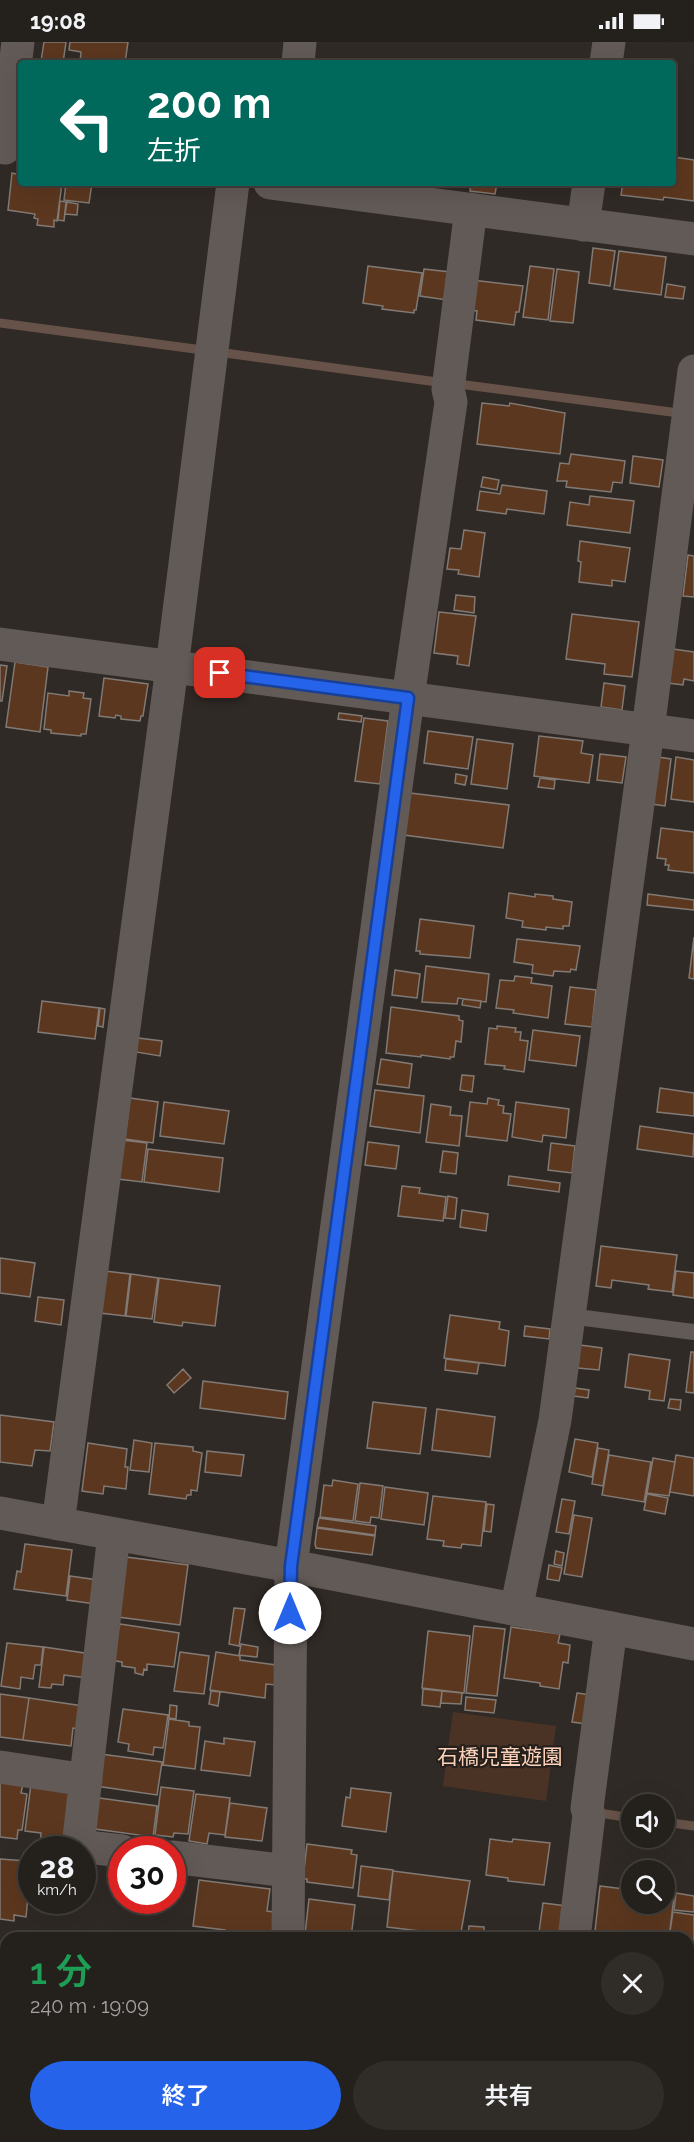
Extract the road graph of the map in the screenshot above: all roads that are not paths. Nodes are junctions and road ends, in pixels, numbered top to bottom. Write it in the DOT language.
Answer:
graph roads {
  1 [pos="18,42"];
  2 [pos="300,42"];
  3 [pos="609,42"];
  4 [pos="298,60"];
  5 [pos="606,60"];
  6 [pos="9,148"];
  7 [pos="233,186"];
  8 [pos="299,186"];
  9 [pos="589,186"];
  10 [pos="471,209"];
  11 [pos="583,225"];
  12 [pos="694,239"];
  13 [pos="694,371"];
  14 [pos="0,644"];
  15 [pos="172,666"];
  16 [pos="408,698"];
  17 [pos="648,730"];
  18 [pos="694,736"];
  19 [pos="569,1316"];
  20 [pos="694,1332"];
  21 [pos="0,1513"];
  22 [pos="58,1524"];
  23 [pos="114,1534"];
  24 [pos="291,1566"];
  25 [pos="516,1610"];
  26 [pos="611,1628"];
  27 [pos="694,1644"];
  28 [pos="0,1767"];
  29 [pos="86,1780"];
  30 [pos="108,1849"];
  31 [pos="186,1859"];
  32 [pos="288,1871"];
  33 [pos="288,1932"];
  34 [pos="575,1932"];
  1 -- 6 [label="street"];
  2 -- 4 [label="street"];
  3 -- 5 [label="street"];
  7 -- 15 [label="street"];
  8 -- 10 [label="street"];
  9 -- 11 [label="street"];
  10 -- 11 [label="street"];
  10 -- 16 [label="street"];
  11 -- 12 [label="street"];
  13 -- 17 [label="street"];
  14 -- 15 [label="street"];
  15 -- 16 [label="street"];
  15 -- 22 [label="street"];
  16 -- 17 [label="street"];
  16 -- 24 [label="street"];
  17 -- 18 [label="street"];
  17 -- 19 [label="street"];
  19 -- 20 [label="lane"];
  19 -- 25 [label="street"];
  21 -- 22 [label="street"];
  22 -- 23 [label="street"];
  23 -- 24 [label="street"];
  23 -- 29 [label="street"];
  24 -- 25 [label="street"];
  24 -- 32 [label="street"];
  25 -- 26 [label="street"];
  26 -- 27 [label="street"];
  26 -- 34 [label="street"];
  28 -- 29 [label="street"];
  29 -- 30 [label="street"];
  31 -- 32 [label="street"];
  32 -- 33 [label="street"];
}
